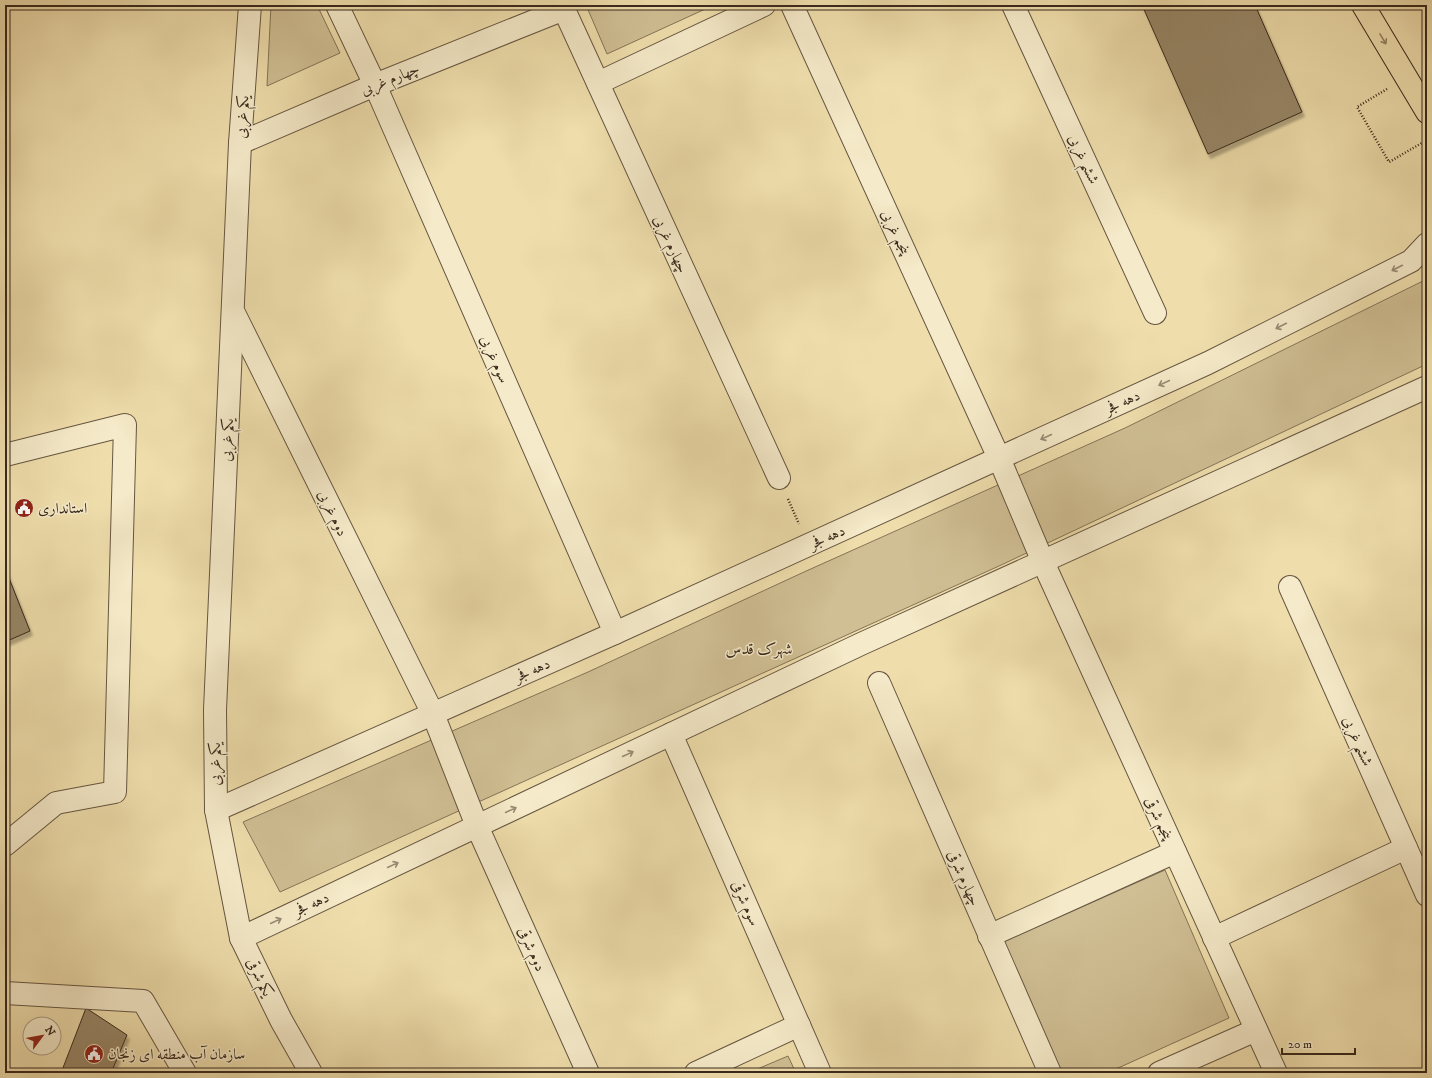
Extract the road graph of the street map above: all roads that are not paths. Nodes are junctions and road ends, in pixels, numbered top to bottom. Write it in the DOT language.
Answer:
graph roads {
  1 [pos="250,5"];
  2 [pos="337,5"];
  3 [pos="764,5"];
  4 [pos="792,5"];
  5 [pos="1013,5"];
  6 [pos="1363,5"];
  7 [pos="563,7"];
  8 [pos="598,83"];
  9 [pos="375,85"];
  10 [pos="1427,112"];
  11 [pos="240,143"];
  12 [pos="1427,244"];
  13 [pos="233,312"];
  14 [pos="1155,313"];
  15 [pos="1427,387"];
  16 [pos="5,455"];
  17 [pos="1000,458"];
  18 [pos="779,478"];
  19 [pos="1043,562"];
  20 [pos="1290,587"];
  21 [pos="615,633"];
  22 [pos="879,683"];
  23 [pos="433,714"];
  24 [pos="671,734"];
  25 [pos="216,810"];
  26 [pos="476,826"];
  27 [pos="5,845"];
  28 [pos="1406,848"];
  29 [pos="1175,852"];
  30 [pos="229,874"];
  31 [pos="1427,895"];
  32 [pos="989,936"];
  33 [pos="241,938"];
  34 [pos="1214,938"];
  35 [pos="5,993"];
  36 [pos="799,1025"];
  37 [pos="1256,1030"];
  38 [pos="185,1073"];
  39 [pos="311,1073"];
  40 [pos="588,1073"];
  41 [pos="696,1073"];
  42 [pos="820,1073"];
  43 [pos="1050,1073"];
  44 [pos="1159,1073"];
  45 [pos="1276,1073"];
  1 -- 11 [label="street, یکم غربی"];
  2 -- 9 [label="street, سوم غربی"];
  3 -- 8 [label="street"];
  4 -- 17 [label="street, پنجم غربی"];
  5 -- 14 [label="street, ششم غربی"];
  6 -- 10 [label="highway, one-way"];
  7 -- 8 [label="street, چهارم غربی"];
  7 -- 9 [label="street, چهارم غربی"];
  8 -- 18 [label="street, چهارم غربی"];
  9 -- 11 [label="street, چهارم غربی"];
  9 -- 21 [label="street, سوم غربی"];
  11 -- 13 [label="street, یکم غربی"];
  12 -- 17 [label="street, دهه فجر, one-way"];
  13 -- 23 [label="street, دوم غربی"];
  13 -- 25 [label="street, یکم غربی"];
  15 -- 19 [label="street, دهه فجر"];
  16 -- 27 [label="street"];
  17 -- 19 [label="street, پنجم غربی"];
  17 -- 21 [label="street, دهه فجر"];
  19 -- 24 [label="street, دهه فجر"];
  19 -- 29 [label="street, پنجم شرقی"];
  20 -- 28 [label="street, ششم غربی"];
  21 -- 23 [label="street, دهه فجر"];
  22 -- 32 [label="street, چهارم شرقی"];
  23 -- 25 [label="street, دهه فجر"];
  23 -- 26 [label="street, دوم غربی"];
  26 -- 24 [label="street, دهه فجر, one-way"];
  24 -- 36 [label="street, سوم شرقی"];
  25 -- 30 [label="street, یکم غربی"];
  33 -- 26 [label="street, دهه فجر, one-way"];
  26 -- 40 [label="street, دوم شرقی"];
  28 -- 31 [label="street, ششم غربی"];
  28 -- 34 [label="street"];
  29 -- 32 [label="street"];
  29 -- 34 [label="street, پنجم شرقی"];
  30 -- 33 [label="street, یکم شرقی"];
  32 -- 43 [label="street, چهارم شرقی"];
  33 -- 39 [label="street, یکم شرقی"];
  34 -- 37 [label="street, پنجم شرقی"];
  35 -- 38 [label="street"];
  36 -- 41 [label="street"];
  36 -- 42 [label="street, سوم شرقی"];
  37 -- 44 [label="street"];
  37 -- 45 [label="street, پنجم شرقی"];
}
